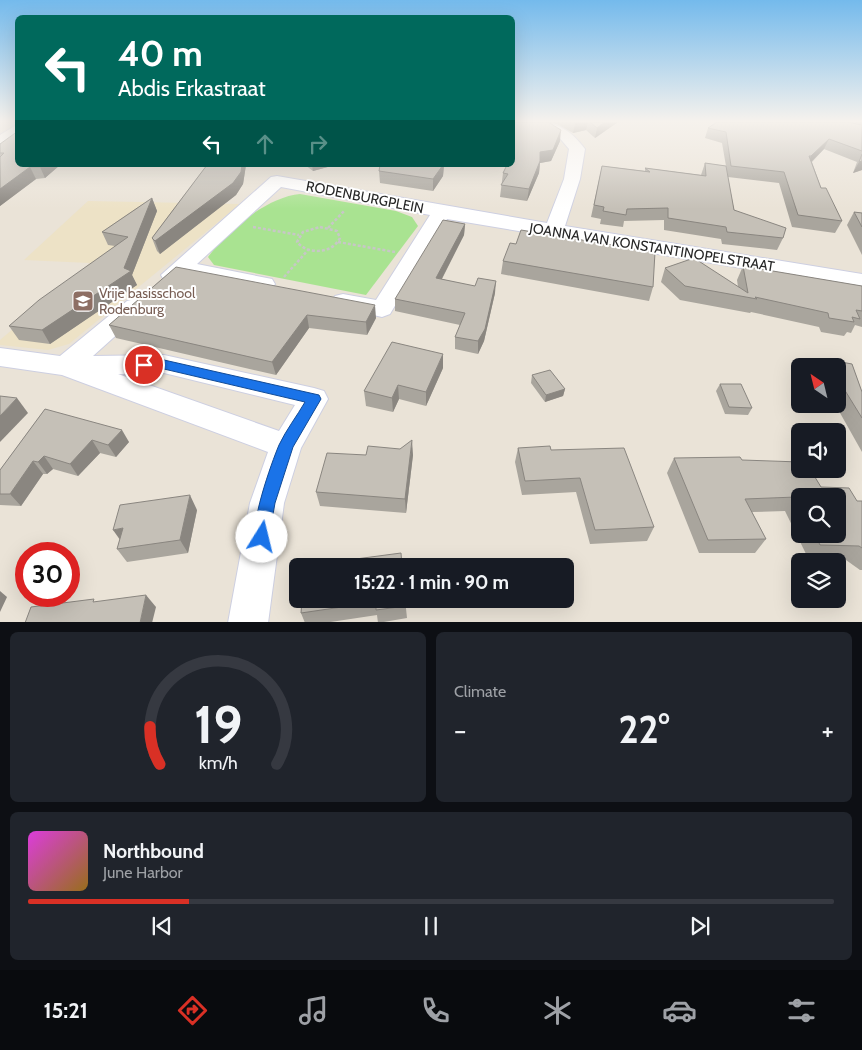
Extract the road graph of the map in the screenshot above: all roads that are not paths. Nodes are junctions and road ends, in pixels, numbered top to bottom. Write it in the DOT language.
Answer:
graph roads {
  1 [pos="577,151"];
  2 [pos="276,173"];
  3 [pos="442,212"];
  4 [pos="554,231"];
  5 [pos="181,267"];
  6 [pos="862,281"];
  7 [pos="280,287"];
  8 [pos="324,297"];
  9 [pos="0,358"];
  10 [pos="65,366"];
  11 [pos="286,446"];
  12 [pos="248,622"];
  1 -- 4 [label="street"];
  2 -- 3 [label="street, RODENBURGPLEIN"];
  2 -- 5 [label="street, RODENBURGPLEIN"];
  3 -- 4 [label="street, JOANNA VAN KONSTANTINOPELSTRAAT"];
  3 -- 8 [label="street, RODENBURGPLEIN"];
  4 -- 6 [label="street, JOANNA VAN KONSTANTINOPELSTRAAT"];
  5 -- 7 [label="street"];
  5 -- 10 [label="street, RODENBURGPLEIN"];
  9 -- 10 [label="street"];
  10 -- 11 [label="street"];
  10 -- 11 [label="street"];
  11 -- 12 [label="street"];
}
